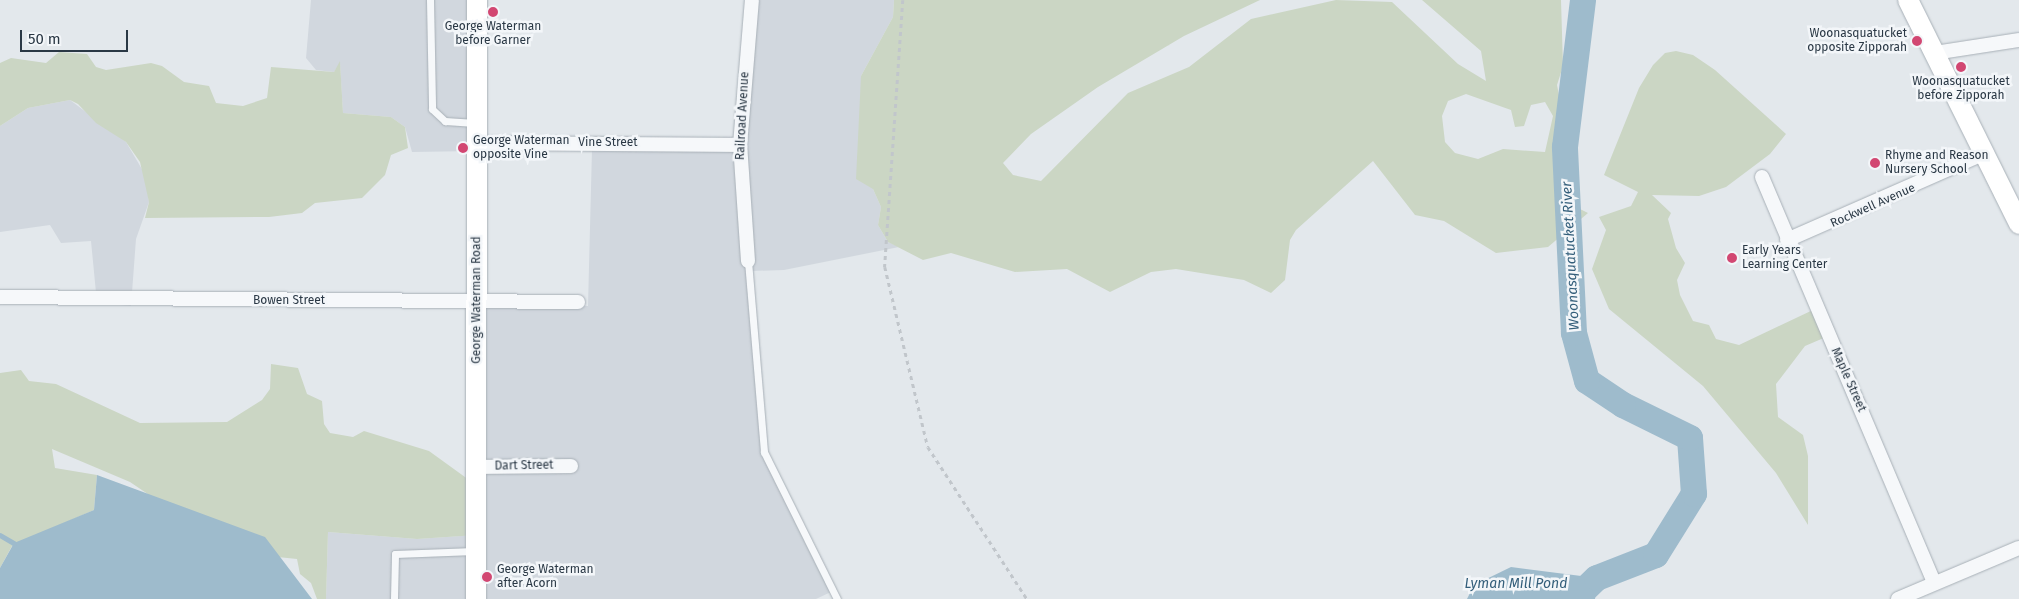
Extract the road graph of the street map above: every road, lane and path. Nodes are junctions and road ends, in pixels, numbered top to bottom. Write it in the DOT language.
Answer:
graph roads {
  1 [pos="430,0"];
  2 [pos="477,0"];
  3 [pos="752,0"];
  4 [pos="903,0"];
  5 [pos="1908,0"];
  6 [pos="2019,40"];
  7 [pos="1934,53"];
  8 [pos="476,123"];
  9 [pos="476,143"];
  10 [pos="740,145"];
  11 [pos="1985,154"];
  12 [pos="1762,177"];
  13 [pos="2019,224"];
  14 [pos="1787,240"];
  15 [pos="748,261"];
  16 [pos="0,297"];
  17 [pos="477,299"];
  18 [pos="578,302"];
  19 [pos="571,466"];
  20 [pos="477,467"];
  21 [pos="2019,548"];
  22 [pos="477,551"];
  23 [pos="1934,583"];
  24 [pos="394,599"];
  25 [pos="476,599"];
  26 [pos="837,599"];
  27 [pos="1027,599"];
  28 [pos="1898,599"];
  1 -- 8 [label="lane"];
  2 -- 8 [label="main road, George Waterman Road"];
  3 -- 10 [label="street, Railroad Avenue"];
  4 -- 27 [label="path"];
  5 -- 7 [label="main road"];
  6 -- 7 [label="street"];
  7 -- 11 [label="main road"];
  8 -- 9 [label="main road, George Waterman Road"];
  9 -- 10 [label="street, Vine Street"];
  9 -- 17 [label="main road, George Waterman Road"];
  10 -- 15 [label="street, Railroad Avenue"];
  11 -- 13 [label="main road"];
  11 -- 14 [label="street, Rockwell Avenue"];
  12 -- 14 [label="street, Maple Street"];
  14 -- 23 [label="street, Maple Street"];
  15 -- 26 [label="lane"];
  16 -- 17 [label="street, Bowen Street"];
  17 -- 18 [label="street, Bowen Street"];
  17 -- 20 [label="main road, George Waterman Road"];
  19 -- 20 [label="street, Dart Street"];
  20 -- 22 [label="main road, George Waterman Road"];
  21 -- 23 [label="street"];
  22 -- 24 [label="lane"];
  22 -- 25 [label="main road, George Waterman Road"];
  23 -- 28 [label="street"];
}
